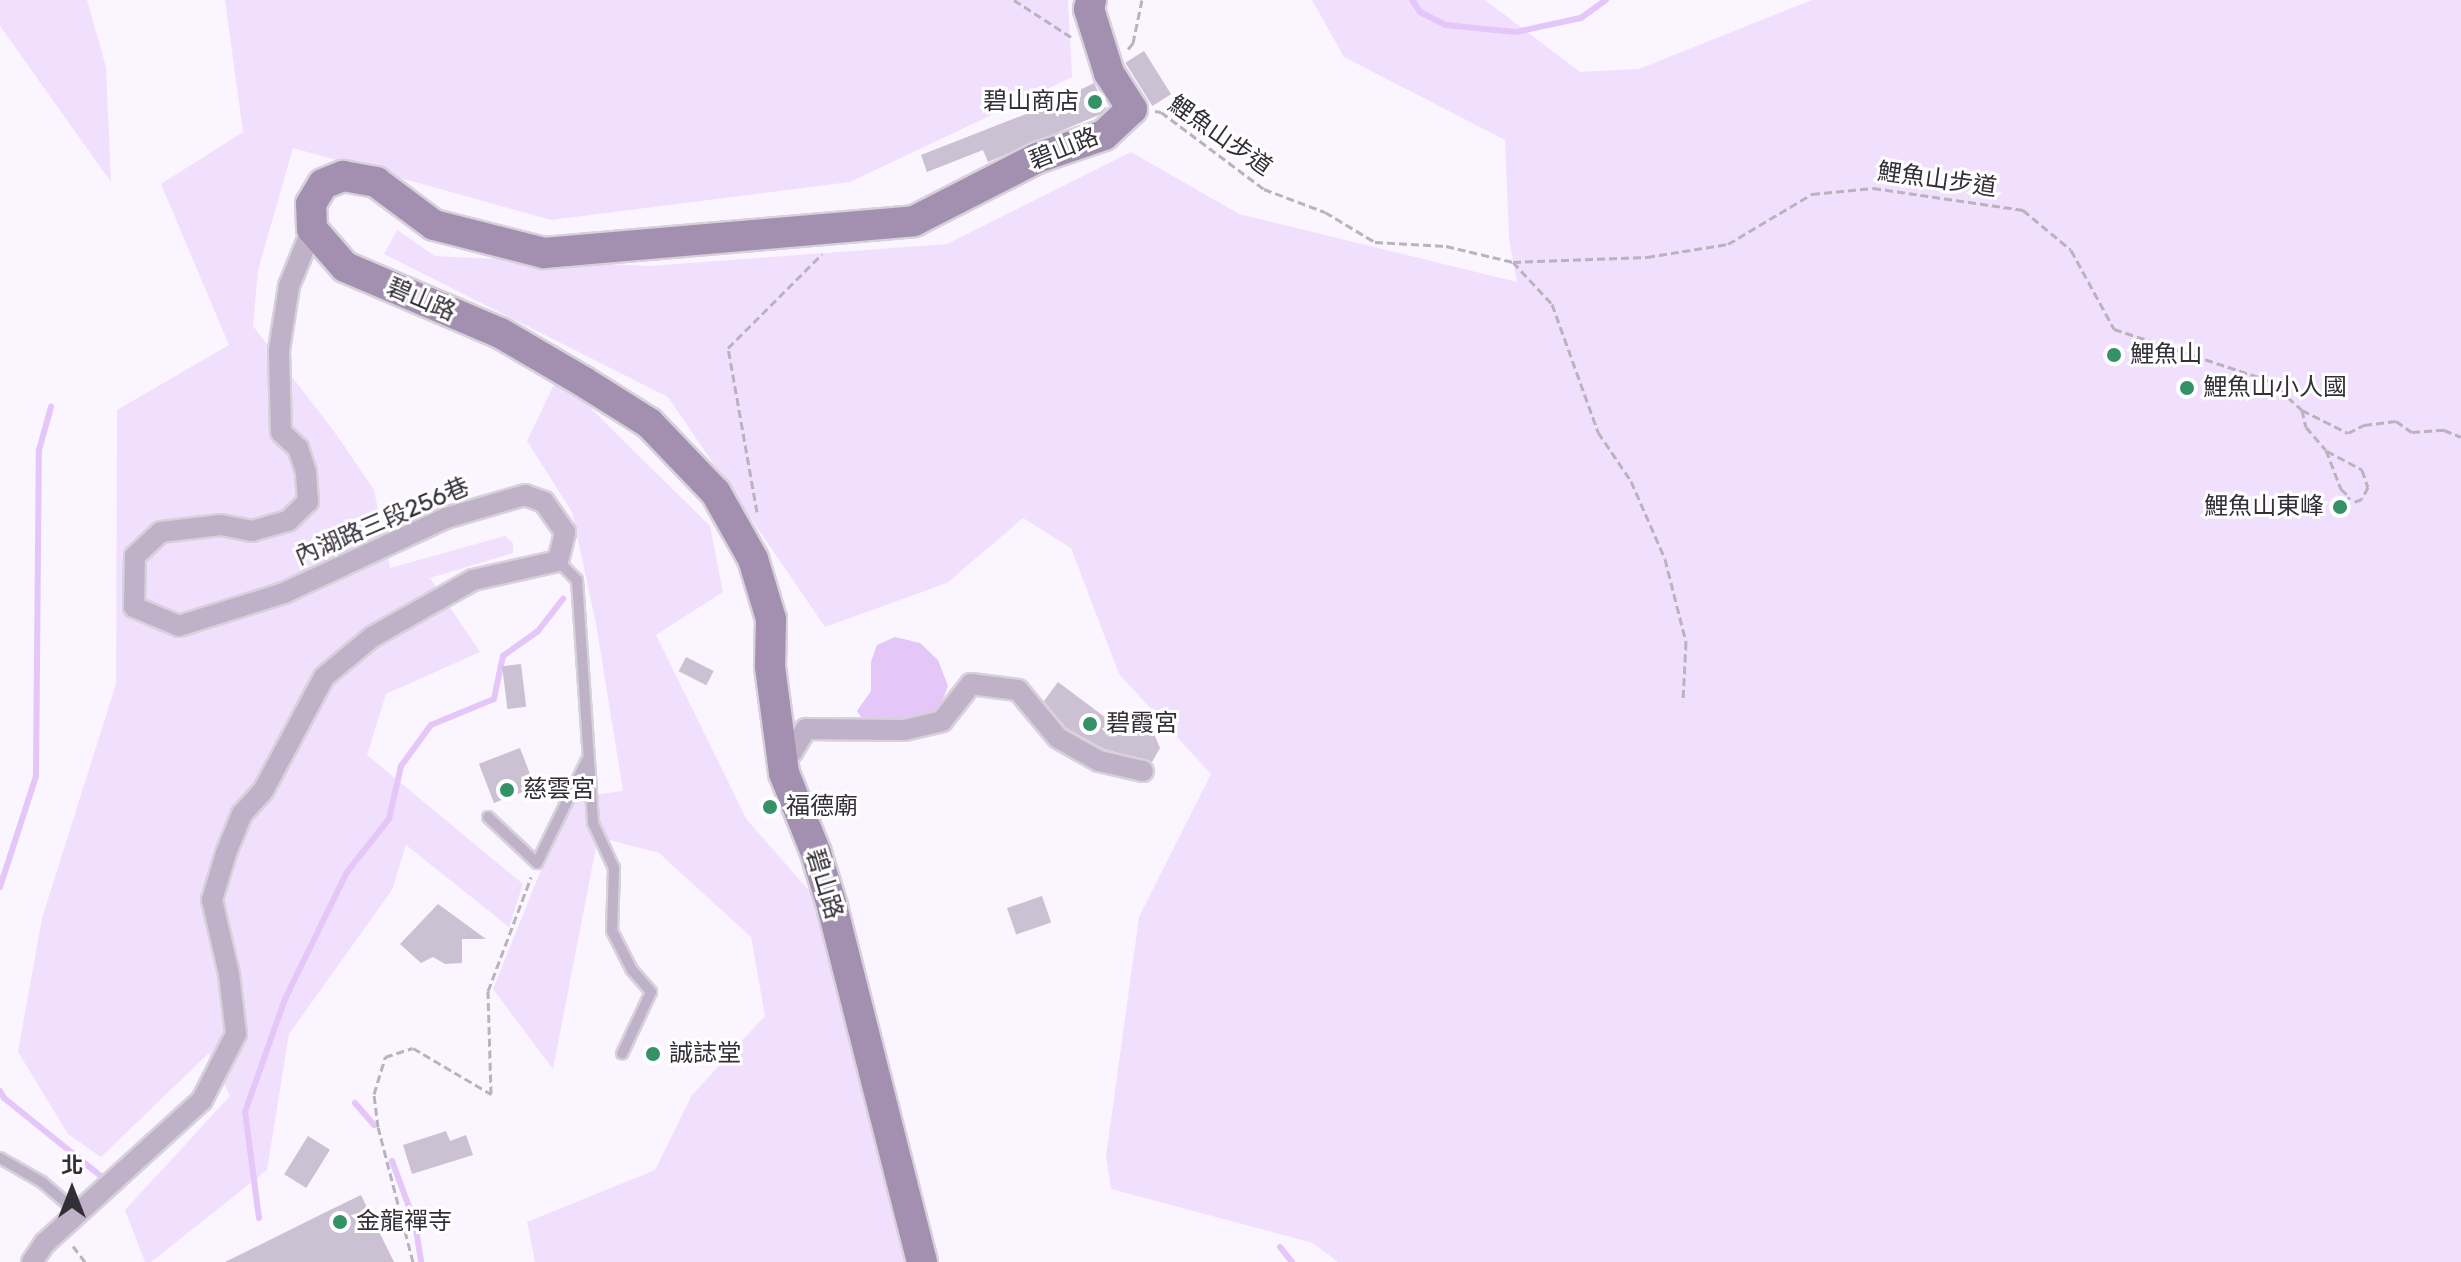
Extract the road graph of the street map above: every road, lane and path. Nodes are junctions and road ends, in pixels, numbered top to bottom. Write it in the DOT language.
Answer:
graph roads {
  1 [pos="1014,0"];
  2 [pos="1142,0"];
  3 [pos="1098,6"];
  4 [pos="1105,60"];
  5 [pos="1132,109"];
  6 [pos="850,226"];
  7 [pos="312,229"];
  8 [pos="1513,262"];
  9 [pos="2302,410"];
  10 [pos="2461,437"];
  11 [pos="746,446"];
  12 [pos="2326,450"];
  13 [pos="558,561"];
  14 [pos="1683,702"];
  15 [pos="589,758"];
  16 [pos="782,758"];
  17 [pos="1143,771"];
  18 [pos="488,817"];
  19 [pos="537,863"];
  20 [pos="622,1054"];
  21 [pos="0,1158"];
  22 [pos="79,1214"];
  23 [pos="32,1262"];
  24 [pos="413,1262"];
  25 [pos="922,1262"];
  1 -- 4 [label="path"];
  2 -- 4 [label="path"];
  3 -- 4 [label="street"];
  4 -- 5 [label="street"];
  5 -- 6 [label="street, 碧山路"];
  5 -- 8 [label="path, 鯉魚山步道"];
  6 -- 7 [label="street, 碧山路"];
  6 -- 11 [label="path"];
  7 -- 13 [label="street, 內湖路三段256巷"];
  7 -- 16 [label="street, 碧山路"];
  8 -- 9 [label="path, 鯉魚山步道"];
  8 -- 14 [label="path"];
  9 -- 10 [label="path, 鯉魚山步道"];
  9 -- 12 [label="path"];
  12 -- 12 [label="path"];
  13 -- 15 [label="lane"];
  13 -- 22 [label="street"];
  15 -- 19 [label="lane"];
  15 -- 20 [label="lane"];
  16 -- 17 [label="street"];
  16 -- 25 [label="street, 碧山路"];
  18 -- 19 [label="lane"];
  19 -- 24 [label="path"];
  21 -- 22 [label="lane"];
  22 -- 23 [label="street"];
}
